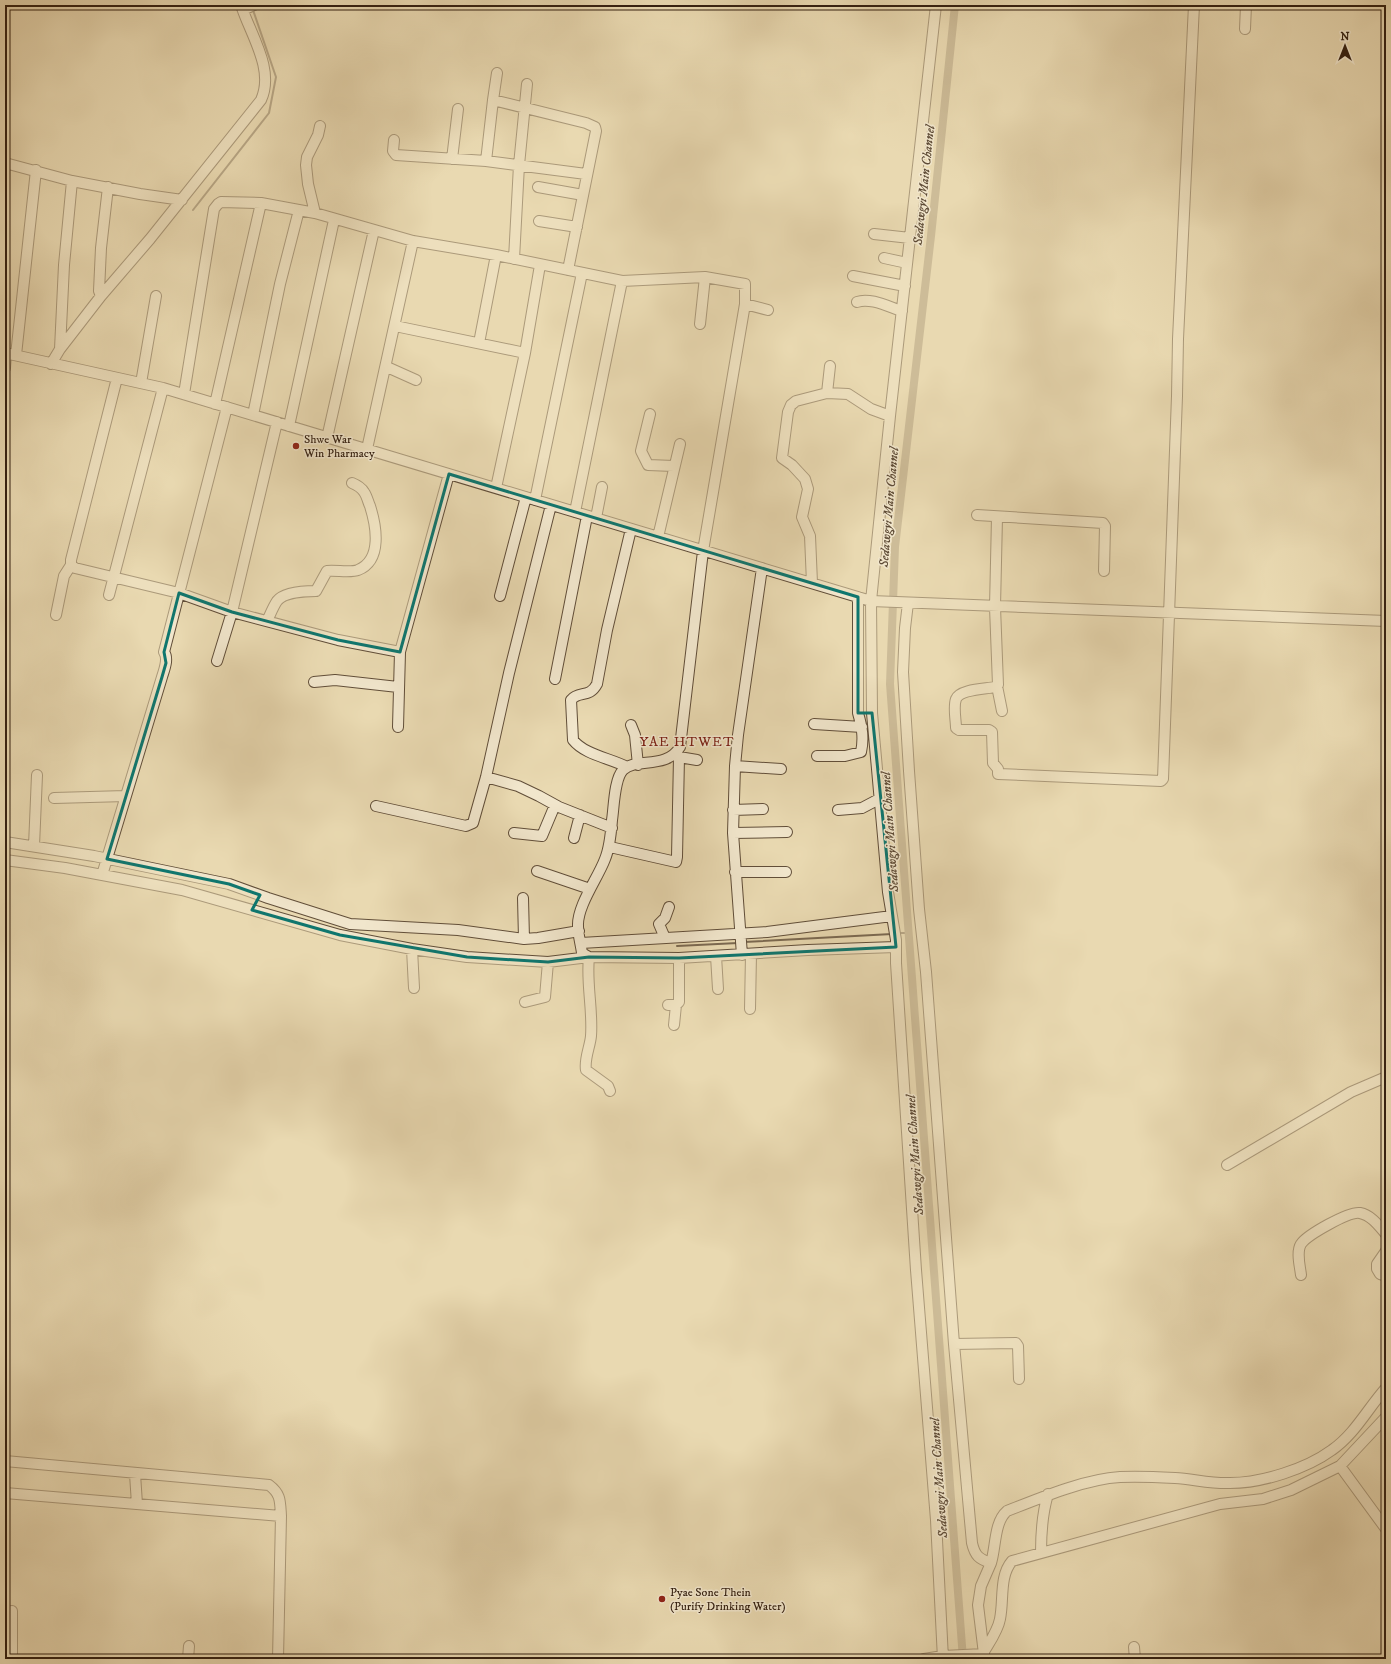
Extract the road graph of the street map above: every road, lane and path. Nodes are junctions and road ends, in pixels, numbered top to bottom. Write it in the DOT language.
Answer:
graph roads {
  1 [pos="936,5"];
  2 [pos="1194,5"];
  3 [pos="1246,5"];
  4 [pos="247,7"];
  5 [pos="1244,29"];
  6 [pos="497,73"];
  7 [pos="527,84"];
  8 [pos="493,100"];
  9 [pos="525,106"];
  10 [pos="458,109"];
  11 [pos="320,126"];
  12 [pos="394,140"];
  13 [pos="452,160"];
  14 [pos="486,161"];
  15 [pos="5,163"];
  16 [pos="518,165"];
  17 [pos="36,170"];
  18 [pos="586,174"];
  19 [pos="72,181"];
  20 [pos="108,187"];
  21 [pos="538,188"];
  22 [pos="583,195"];
  23 [pos="182,200"];
  24 [pos="261,203"];
  25 [pos="299,210"];
  26 [pos="315,213"];
  27 [pos="334,220"];
  28 [pos="539,221"];
  29 [pos="577,227"];
  30 [pos="374,230"];
  31 [pos="874,234"];
  32 [pos="910,238"];
  33 [pos="413,241"];
  34 [pos="496,255"];
  35 [pos="884,258"];
  36 [pos="514,259"];
  37 [pos="907,263"];
  38 [pos="540,265"];
  39 [pos="568,270"];
  40 [pos="582,273"];
  41 [pos="853,276"];
  42 [pos="705,277"];
  43 [pos="622,281"];
  44 [pos="905,286"];
  45 [pos="100,296"];
  46 [pos="156,296"];
  47 [pos="856,302"];
  48 [pos="745,304"];
  49 [pos="768,310"];
  50 [pos="902,311"];
  51 [pos="700,324"];
  52 [pos="395,326"];
  53 [pos="479,343"];
  54 [pos="60,349"];
  55 [pos="524,353"];
  56 [pos="9,354"];
  57 [pos="51,364"];
  58 [pos="830,366"];
  59 [pos="5,368"];
  60 [pos="387,368"];
  61 [pos="117,378"];
  62 [pos="416,380"];
  63 [pos="142,383"];
  64 [pos="163,388"];
  65 [pos="827,393"];
  66 [pos="184,394"];
  67 [pos="215,404"];
  68 [pos="226,407"];
  69 [pos="650,414"];
  70 [pos="253,415"];
  71 [pos="890,416"];
  72 [pos="277,422"];
  73 [pos="290,426"];
  74 [pos="327,438"];
  75 [pos="680,444"];
  76 [pos="368,449"];
  77 [pos="674,466"];
  78 [pos="449,474"];
  79 [pos="352,482"];
  80 [pos="496,488"];
  81 [pos="602,488"];
  82 [pos="530,499"];
  83 [pos="551,505"];
  84 [pos="575,512"];
  85 [pos="977,515"];
  86 [pos="592,517"];
  87 [pos="997,517"];
  88 [pos="630,529"];
  89 [pos="658,537"];
  90 [pos="703,551"];
  91 [pos="71,565"];
  92 [pos="762,568"];
  93 [pos="1104,571"];
  94 [pos="114,576"];
  95 [pos="812,583"];
  96 [pos="179,593"];
  97 [pos="109,596"];
  98 [pos="500,596"];
  99 [pos="858,597"];
  100 [pos="875,602"];
  101 [pos="905,603"];
  102 [pos="995,607"];
  103 [pos="232,612"];
  104 [pos="1169,613"];
  105 [pos="56,614"];
  106 [pos="267,621"];
  107 [pos="1386,621"];
  108 [pos="400,652"];
  109 [pos="217,661"];
  110 [pos="555,679"];
  111 [pos="314,682"];
  112 [pos="398,686"];
  113 [pos="997,686"];
  114 [pos="1002,711"];
  115 [pos="858,713"];
  116 [pos="872,713"];
  117 [pos="814,724"];
  118 [pos="631,726"];
  119 [pos="398,727"];
  120 [pos="862,727"];
  121 [pos="614,753"];
  122 [pos="678,755"];
  123 [pos="817,756"];
  124 [pos="697,760"];
  125 [pos="638,765"];
  126 [pos="624,766"];
  127 [pos="735,766"];
  128 [pos="781,769"];
  129 [pos="37,775"];
  130 [pos="486,777"];
  131 [pos="126,796"];
  132 [pos="54,798"];
  133 [pos="879,799"];
  134 [pos="555,805"];
  135 [pos="376,806"];
  136 [pos="763,809"];
  137 [pos="733,810"];
  138 [pos="838,810"];
  139 [pos="580,815"];
  140 [pos="612,828"];
  141 [pos="514,832"];
  142 [pos="733,832"];
  143 [pos="787,832"];
  144 [pos="574,838"];
  145 [pos="5,842"];
  146 [pos="34,846"];
  147 [pos="610,847"];
  148 [pos="106,859"];
  149 [pos="5,860"];
  150 [pos="537,871"];
  151 [pos="735,872"];
  152 [pos="786,872"];
  153 [pos="102,875"];
  154 [pos="590,889"];
  155 [pos="260,895"];
  156 [pos="523,898"];
  157 [pos="669,907"];
  158 [pos="252,910"];
  159 [pos="892,916"];
  160 [pos="579,931"];
  161 [pos="740,936"];
  162 [pos="665,938"];
  163 [pos="524,939"];
  164 [pos="896,944"];
  165 [pos="412,949"];
  166 [pos="584,950"];
  167 [pos="745,953"];
  168 [pos="716,956"];
  169 [pos="679,958"];
  170 [pos="548,962"];
  171 [pos="414,988"];
  172 [pos="718,989"];
  173 [pos="525,1002"];
  174 [pos="750,1009"];
  175 [pos="674,1025"];
  176 [pos="1386,1077"];
  177 [pos="610,1091"];
  178 [pos="1227,1165"];
  179 [pos="1386,1234"];
  180 [pos="1386,1251"];
  181 [pos="1301,1275"];
  182 [pos="1386,1276"];
  183 [pos="954,1344"];
  184 [pos="1019,1379"];
  185 [pos="1386,1388"];
  186 [pos="1386,1417"];
  187 [pos="5,1462"];
  188 [pos="1340,1466"];
  189 [pos="135,1474"];
  190 [pos="5,1494"];
  191 [pos="1048,1494"];
  192 [pos="136,1504"];
  193 [pos="281,1516"];
  194 [pos="1386,1529"];
  195 [pos="1041,1552"];
  196 [pos="991,1563"];
  197 [pos="12,1611"];
  198 [pos="188,1646"];
  199 [pos="1134,1647"];
  200 [pos="982,1654"];
  201 [pos="945,1657"];
  202 [pos="12,1659"];
  203 [pos="188,1659"];
  204 [pos="278,1659"];
  205 [pos="924,1659"];
  206 [pos="1135,1659"];
  1 -- 32 [label="street"];
  2 -- 104 [label="street"];
  3 -- 5 [label="street"];
  4 -- 23 [label="street"];
  6 -- 8 [label="street"];
  7 -- 9 [label="street"];
  8 -- 9 [label="street"];
  8 -- 14 [label="street"];
  9 -- 16 [label="street"];
  9 -- 18 [label="street"];
  10 -- 13 [label="street"];
  11 -- 26 [label="street"];
  12 -- 13 [label="street"];
  13 -- 14 [label="street"];
  14 -- 16 [label="street"];
  15 -- 17 [label="street"];
  16 -- 18 [label="street"];
  16 -- 36 [label="street"];
  17 -- 19 [label="street"];
  17 -- 56 [label="street"];
  18 -- 22 [label="street"];
  19 -- 20 [label="street"];
  19 -- 54 [label="street"];
  20 -- 23 [label="street"];
  20 -- 45 [label="street"];
  21 -- 22 [label="street"];
  22 -- 29 [label="street"];
  23 -- 45 [label="street"];
  24 -- 25 [label="street"];
  24 -- 66 [label="street"];
  24 -- 67 [label="street"];
  25 -- 26 [label="street"];
  25 -- 70 [label="street"];
  26 -- 27 [label="street"];
  27 -- 30 [label="street"];
  27 -- 73 [label="street"];
  28 -- 29 [label="street"];
  29 -- 39 [label="street"];
  30 -- 33 [label="street"];
  30 -- 74 [label="street"];
  31 -- 32 [label="street"];
  32 -- 37 [label="street"];
  33 -- 34 [label="street"];
  33 -- 52 [label="street"];
  34 -- 36 [label="street"];
  34 -- 53 [label="street"];
  35 -- 37 [label="street"];
  36 -- 38 [label="street"];
  37 -- 44 [label="street"];
  38 -- 39 [label="street"];
  38 -- 55 [label="street"];
  39 -- 40 [label="street"];
  40 -- 43 [label="street"];
  40 -- 82 [label="street"];
  41 -- 44 [label="street"];
  42 -- 43 [label="street"];
  42 -- 48 [label="street"];
  42 -- 51 [label="street"];
  43 -- 84 [label="street"];
  44 -- 50 [label="street"];
  45 -- 54 [label="street"];
  46 -- 63 [label="street"];
  47 -- 50 [label="street"];
  48 -- 49 [label="street"];
  48 -- 90 [label="street"];
  50 -- 71 [label="street"];
  52 -- 53 [label="street"];
  52 -- 60 [label="street"];
  53 -- 55 [label="street"];
  54 -- 57 [label="street"];
  55 -- 80 [label="street"];
  56 -- 57 [label="street"];
  56 -- 59 [label="street"];
  57 -- 61 [label="street"];
  58 -- 65 [label="street"];
  60 -- 62 [label="street"];
  60 -- 76 [label="street"];
  61 -- 63 [label="street"];
  61 -- 91 [label="street"];
  63 -- 64 [label="street"];
  64 -- 66 [label="street"];
  64 -- 94 [label="street"];
  65 -- 71 [label="street"];
  65 -- 95 [label="street"];
  66 -- 67 [label="street"];
  67 -- 68 [label="street"];
  68 -- 70 [label="street"];
  68 -- 96 [label="street"];
  69 -- 77 [label="street"];
  70 -- 72 [label="street"];
  71 -- 100 [label="street"];
  72 -- 73 [label="street"];
  72 -- 103 [label="street"];
  73 -- 74 [label="street"];
  74 -- 76 [label="street"];
  75 -- 77 [label="street"];
  76 -- 78 [label="street"];
  77 -- 89 [label="street"];
  78 -- 80 [label="street"];
  78 -- 108 [label="street"];
  79 -- 106 [label="street"];
  80 -- 82 [label="street"];
  81 -- 86 [label="street"];
  82 -- 83 [label="street"];
  82 -- 98 [label="street"];
  83 -- 84 [label="street"];
  83 -- 130 [label="street"];
  84 -- 86 [label="street"];
  85 -- 87 [label="street"];
  86 -- 88 [label="street"];
  86 -- 110 [label="street"];
  87 -- 93 [label="street"];
  87 -- 102 [label="street"];
  88 -- 89 [label="street"];
  88 -- 126 [label="street"];
  89 -- 90 [label="street"];
  90 -- 92 [label="street"];
  90 -- 122 [label="street"];
  91 -- 94 [label="street"];
  91 -- 105 [label="street"];
  92 -- 95 [label="street"];
  92 -- 127 [label="street"];
  94 -- 96 [label="street"];
  94 -- 97 [label="street"];
  95 -- 99 [label="street"];
  96 -- 103 [label="street"];
  96 -- 131 [label="street"];
  99 -- 100 [label="street"];
  99 -- 115 [label="street"];
  100 -- 101 [label="street"];
  100 -- 116 [label="street"];
  101 -- 102 [label="street"];
  101 -- 183 [label="street"];
  102 -- 104 [label="street"];
  102 -- 113 [label="street"];
  103 -- 106 [label="street"];
  103 -- 109 [label="street"];
  104 -- 107 [label="street"];
  104 -- 113 [label="street"];
  106 -- 108 [label="street"];
  108 -- 112 [label="street"];
  111 -- 112 [label="street"];
  112 -- 119 [label="street"];
  113 -- 114 [label="street"];
  115 -- 116 [label="street"];
  115 -- 120 [label="street"];
  116 -- 133 [label="street"];
  117 -- 120 [label="street"];
  118 -- 125 [label="street"];
  120 -- 123 [label="street"];
  121 -- 126 [label="street"];
  122 -- 124 [label="street"];
  122 -- 125 [label="street"];
  122 -- 147 [label="street"];
  125 -- 126 [label="street"];
  126 -- 140 [label="street"];
  127 -- 128 [label="street"];
  127 -- 137 [label="street"];
  129 -- 146 [label="street"];
  130 -- 134 [label="street"];
  130 -- 135 [label="street"];
  131 -- 132 [label="street"];
  131 -- 148 [label="street"];
  133 -- 138 [label="street"];
  133 -- 159 [label="street"];
  134 -- 139 [label="street"];
  134 -- 141 [label="street"];
  136 -- 137 [label="street"];
  137 -- 142 [label="street"];
  139 -- 140 [label="street"];
  139 -- 144 [label="street"];
  140 -- 147 [label="street"];
  142 -- 143 [label="street"];
  142 -- 151 [label="street"];
  145 -- 146 [label="street"];
  146 -- 148 [label="street"];
  147 -- 154 [label="street"];
  148 -- 153 [label="street"];
  148 -- 155 [label="street"];
  149 -- 153 [label="street"];
  150 -- 154 [label="street"];
  151 -- 152 [label="street"];
  151 -- 161 [label="street"];
  153 -- 158 [label="street"];
  154 -- 160 [label="street"];
  155 -- 158 [label="street"];
  155 -- 163 [label="street"];
  156 -- 163 [label="street"];
  157 -- 162 [label="street"];
  158 -- 165 [label="street"];
  159 -- 161 [label="street"];
  159 -- 164 [label="street"];
  160 -- 163 [label="street"];
  160 -- 166 [label="street"];
  161 -- 162 [label="street"];
  161 -- 167 [label="street"];
  162 -- 166 [label="street"];
  164 -- 167 [label="street"];
  164 -- 201 [label="street"];
  165 -- 170 [label="street"];
  165 -- 171 [label="street"];
  166 -- 169 [label="street"];
  166 -- 170 [label="street"];
  166 -- 177 [label="street"];
  167 -- 168 [label="street"];
  167 -- 174 [label="street"];
  168 -- 169 [label="street"];
  168 -- 172 [label="street"];
  169 -- 175 [label="street"];
  170 -- 173 [label="street"];
  176 -- 178 [label="street"];
  179 -- 181 [label="street"];
  180 -- 182 [label="street"];
  183 -- 184 [label="street"];
  183 -- 196 [label="street"];
  185 -- 191 [label="street"];
  186 -- 188 [label="street"];
  187 -- 189 [label="street"];
  188 -- 194 [label="street"];
  188 -- 195 [label="street"];
  189 -- 192 [label="street"];
  189 -- 193 [label="street"];
  190 -- 192 [label="street"];
  191 -- 195 [label="street"];
  191 -- 196 [label="street"];
  192 -- 193 [label="street"];
  193 -- 204 [label="street"];
  195 -- 200 [label="street"];
  196 -- 200 [label="street"];
  197 -- 202 [label="street"];
  198 -- 203 [label="street"];
  199 -- 206 [label="street"];
  200 -- 201 [label="street"];
  201 -- 205 [label="street"];
}
